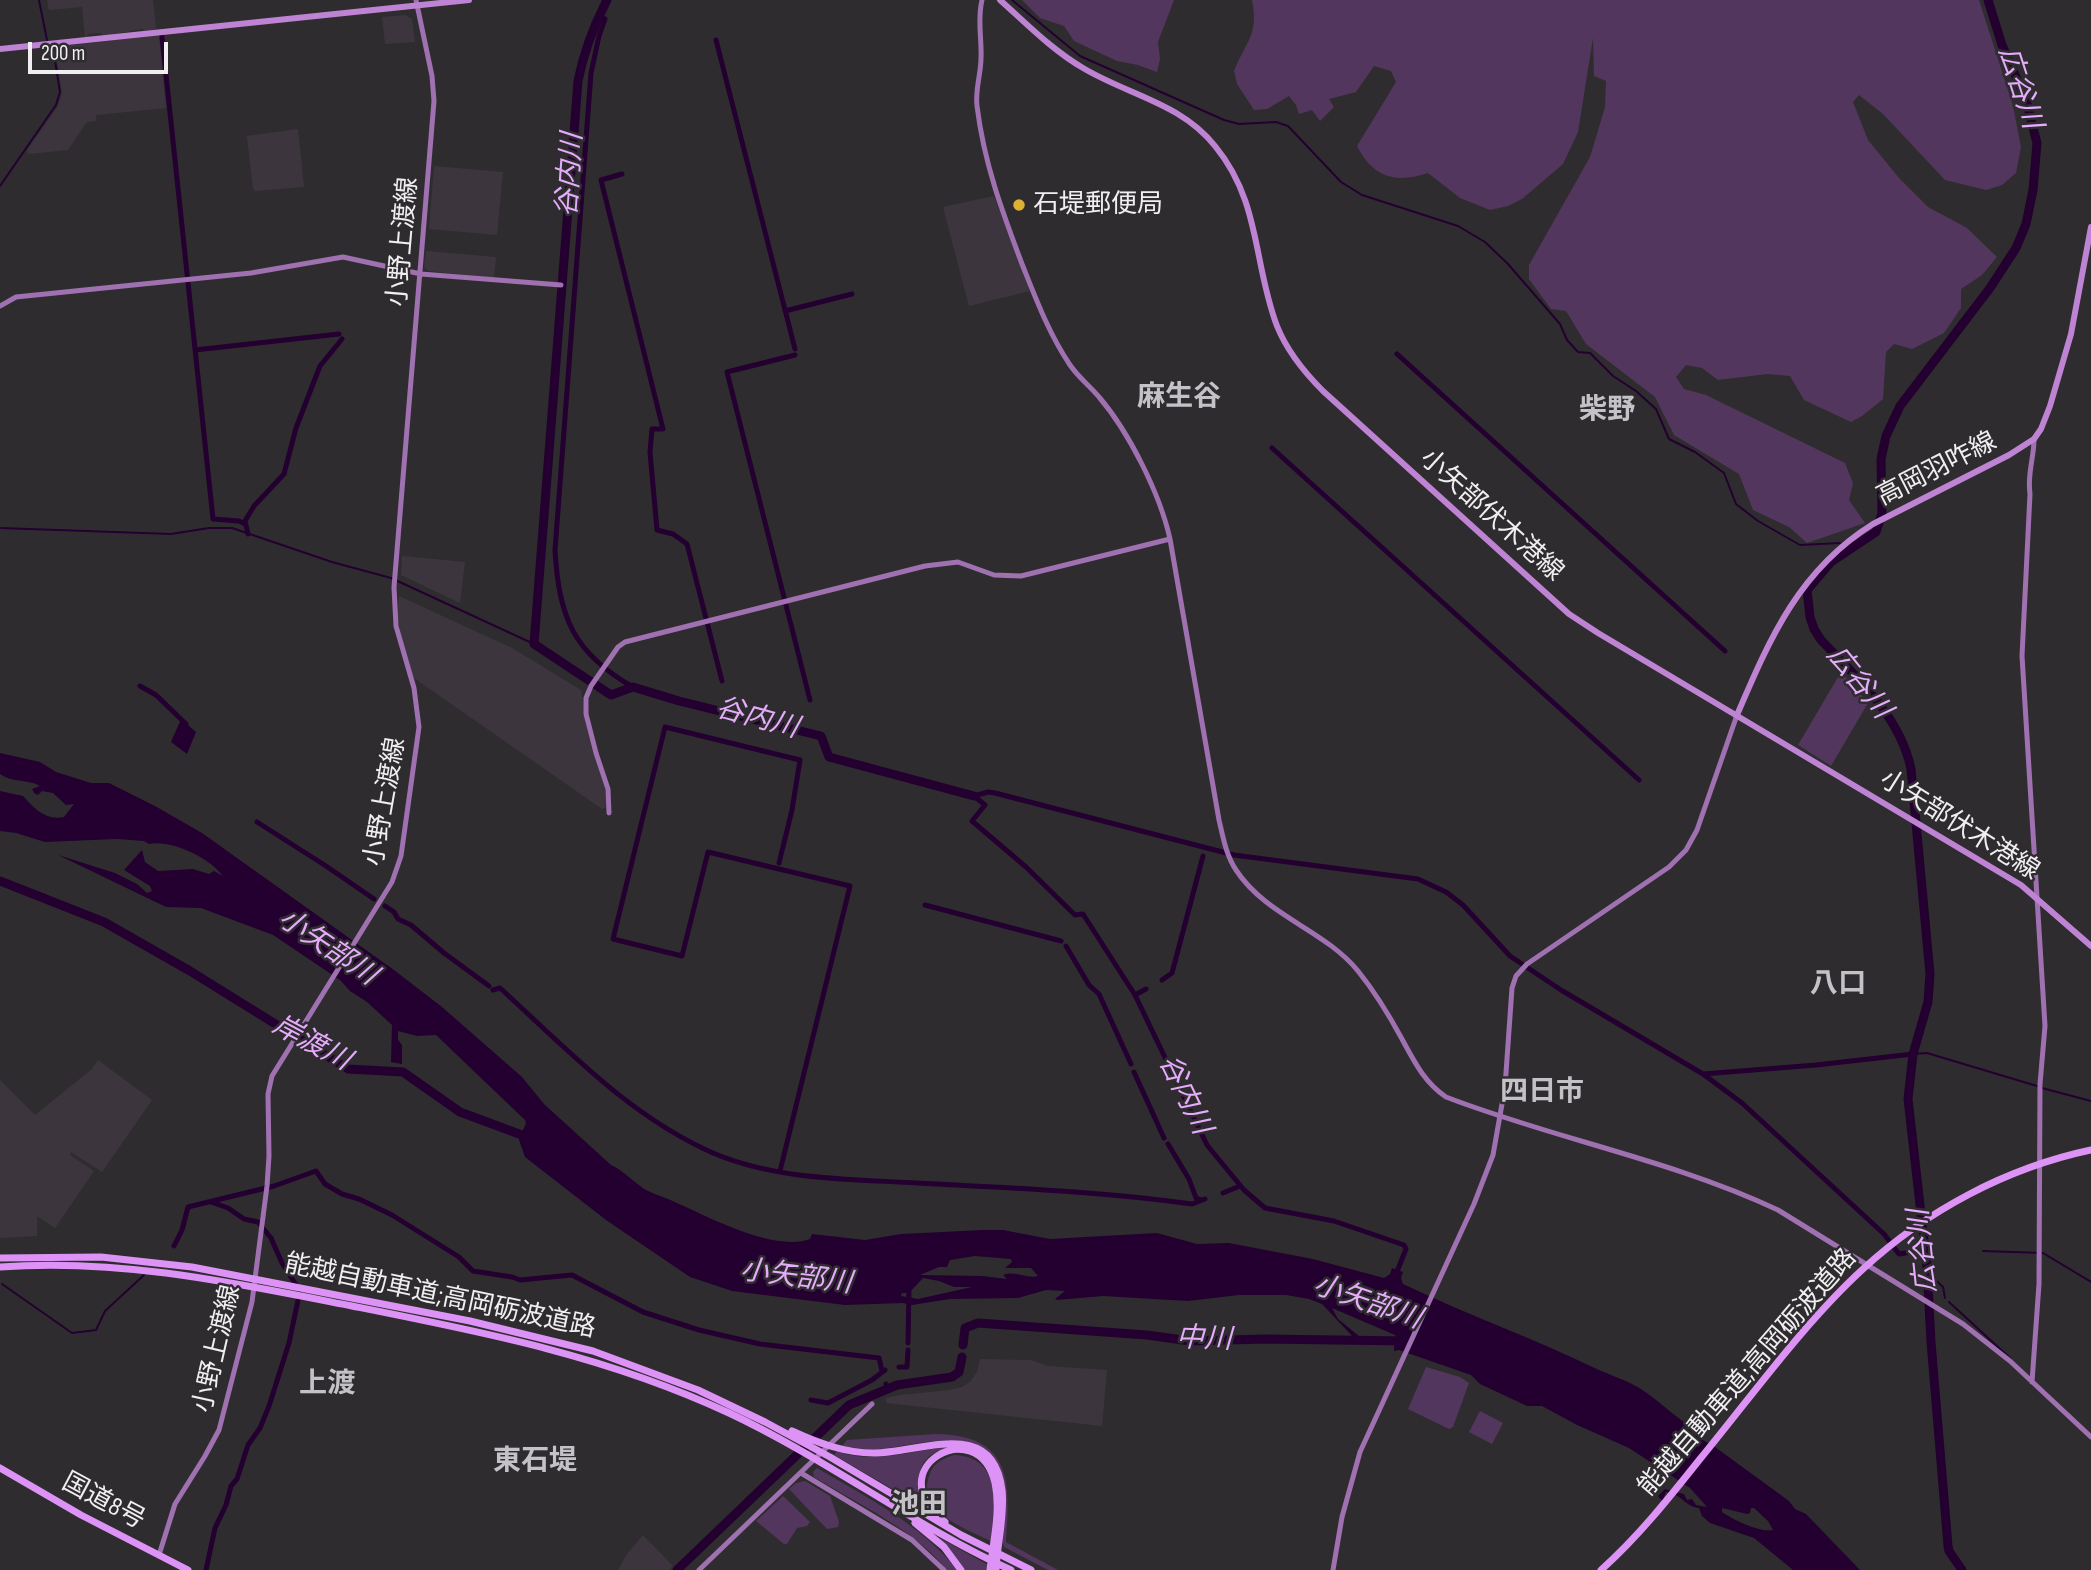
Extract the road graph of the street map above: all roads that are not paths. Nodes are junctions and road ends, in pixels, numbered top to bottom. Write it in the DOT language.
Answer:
graph roads {
  1 [pos="469,0"];
  2 [pos="982,0"];
  3 [pos="1000,0"];
  4 [pos="416,3"];
  5 [pos="0,48"];
  6 [pos="2091,227"];
  7 [pos="421,274"];
  8 [pos="561,285"];
  9 [pos="0,306"];
  10 [pos="2034,439"];
  11 [pos="1170,538"];
  12 [pos="1737,716"];
  13 [pos="609,813"];
  14 [pos="2037,897"];
  15 [pos="2091,946"];
  16 [pos="1502,1116"];
  17 [pos="2091,1150"];
  18 [pos="0,1258"];
  19 [pos="0,1267"];
  20 [pos="246,1281"];
  21 [pos="354,1302"];
  22 [pos="2033,1381"];
  23 [pos="872,1404"];
  24 [pos="2091,1437"];
  25 [pos="793,1438"];
  26 [pos="823,1464"];
  27 [pos="0,1468"];
  28 [pos="801,1473"];
  29 [pos="987,1549"];
  30 [pos="159,1555"];
  31 [pos="996,1569"];
  32 [pos="188,1570"];
  33 [pos="698,1570"];
  34 [pos="944,1570"];
  35 [pos="961,1570"];
  36 [pos="1011,1570"];
  37 [pos="1031,1570"];
  38 [pos="1333,1570"];
  39 [pos="1601,1570"];
  1 -- 4 [label="main road"];
  2 -- 11 [label="street"];
  3 -- 12 [label="main road, 小矢部伏木港線"];
  4 -- 5 [label="main road"];
  4 -- 7 [label="street, 小野上渡線"];
  6 -- 10 [label="main road, 高岡羽咋線"];
  7 -- 8 [label="street"];
  7 -- 9 [label="street"];
  7 -- 30 [label="street, 小野上渡線"];
  10 -- 12 [label="main road, 高岡羽咋線"];
  10 -- 14 [label="street"];
  11 -- 13 [label="street"];
  11 -- 16 [label="street"];
  12 -- 14 [label="main road, 小矢部伏木港線"];
  12 -- 16 [label="street"];
  14 -- 15 [label="main road, 小矢部伏木港線"];
  14 -- 22 [label="street"];
  16 -- 22 [label="street"];
  16 -- 38 [label="street"];
  17 -- 39 [label="highway, 能越自動車道;高岡砺波道路"];
  18 -- 20 [label="highway, 能越自動車道;高岡砺波道路"];
  19 -- 20 [label="highway, 能越自動車道;高岡砺波道路"];
  20 -- 21 [label="highway, 能越自動車道;高岡砺波道路"];
  21 -- 25 [label="highway, 能越自動車道;高岡砺波道路"];
  21 -- 25 [label="highway, 能越自動車道;高岡砺波道路"];
  22 -- 24 [label="street"];
  23 -- 28 [label="street"];
  25 -- 26 [label="highway, 能越自動車道;高岡砺波道路"];
  25 -- 29 [label="highway, 能越自動車道;高岡砺波道路"];
  25 -- 31 [label="highway"];
  26 -- 31 [label="highway, 能越自動車道;高岡砺波道路"];
  26 -- 35 [label="highway"];
  27 -- 30 [label="highway, 国道8号"];
  28 -- 33 [label="street"];
  28 -- 34 [label="street"];
  29 -- 31 [label="highway"];
  29 -- 37 [label="highway, 能越自動車道;高岡砺波道路"];
  30 -- 32 [label="highway, 国道8号"];
  31 -- 36 [label="highway, 能越自動車道;高岡砺波道路"];
}
